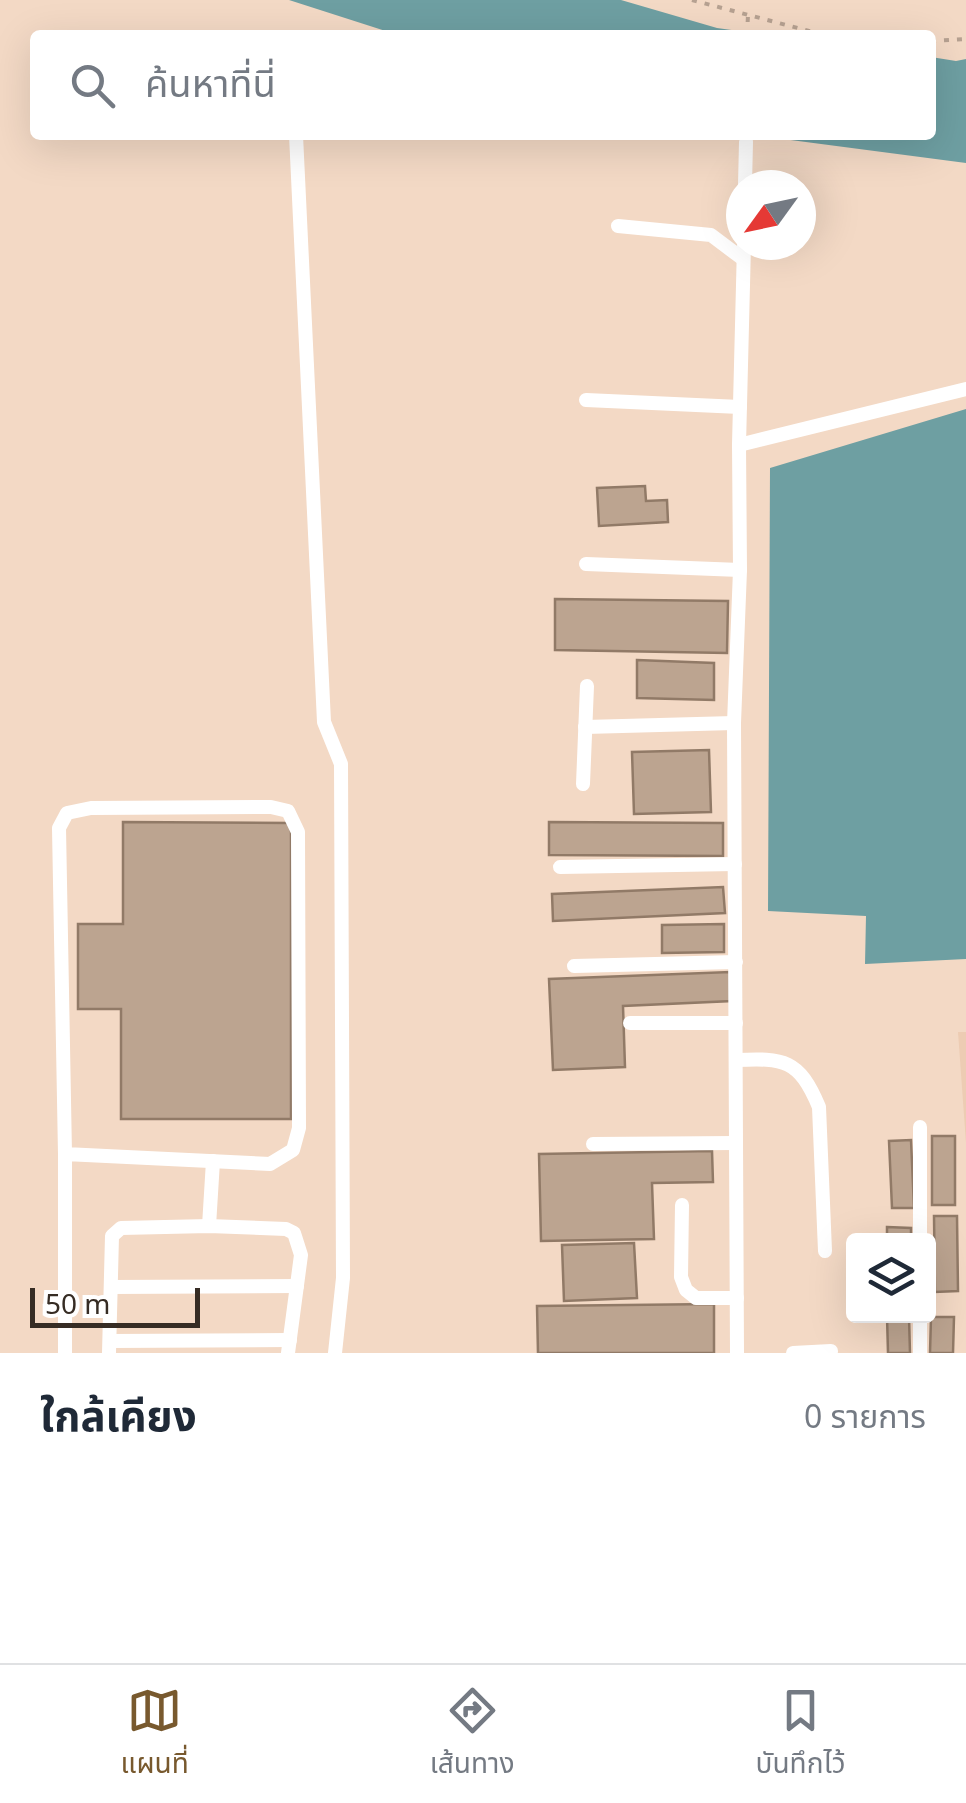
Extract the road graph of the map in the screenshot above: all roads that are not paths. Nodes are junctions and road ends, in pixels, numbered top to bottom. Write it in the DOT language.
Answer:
graph roads {
  1 [pos="296,140"];
  2 [pos="746,142"];
  3 [pos="745,170"];
  4 [pos="618,226"];
  5 [pos="726,243"];
  6 [pos="744,260"];
  7 [pos="966,388"];
  8 [pos="586,400"];
  9 [pos="740,407"];
  10 [pos="739,445"];
  11 [pos="586,564"];
  12 [pos="740,570"];
  13 [pos="587,686"];
  14 [pos="734,723"];
  15 [pos="586,726"];
  16 [pos="583,784"];
  17 [pos="735,864"];
  18 [pos="560,866"];
  19 [pos="736,962"];
  20 [pos="574,966"];
  21 [pos="630,1023"];
  22 [pos="736,1024"];
  23 [pos="736,1060"];
  24 [pos="920,1127"];
  25 [pos="736,1143"];
  26 [pos="593,1144"];
  27 [pos="66,1154"];
  28 [pos="213,1161"];
  29 [pos="682,1204"];
  30 [pos="208,1226"];
  31 [pos="920,1233"];
  32 [pos="825,1251"];
  33 [pos="297,1286"];
  34 [pos="111,1287"];
  35 [pos="737,1298"];
  36 [pos="920,1323"];
  37 [pos="110,1347"];
  38 [pos="289,1347"];
  39 [pos="831,1351"];
  40 [pos="65,1353"];
  41 [pos="335,1353"];
  42 [pos="737,1353"];
  43 [pos="793,1353"];
  44 [pos="920,1353"];
  1 -- 41 [label="lane"];
  2 -- 3 [label="lane"];
  4 -- 5 [label="lane"];
  6 -- 9 [label="lane"];
  7 -- 10 [label="lane"];
  8 -- 9 [label="lane"];
  9 -- 10 [label="lane"];
  10 -- 12 [label="lane"];
  11 -- 12 [label="lane"];
  12 -- 14 [label="lane"];
  13 -- 15 [label="lane"];
  14 -- 15 [label="lane"];
  14 -- 17 [label="lane"];
  15 -- 16 [label="lane"];
  17 -- 18 [label="lane"];
  17 -- 19 [label="lane"];
  19 -- 20 [label="lane"];
  19 -- 22 [label="lane"];
  21 -- 22 [label="lane"];
  22 -- 23 [label="lane"];
  23 -- 25 [label="lane"];
  23 -- 32 [label="lane"];
  24 -- 31 [label="lane"];
  25 -- 26 [label="lane"];
  25 -- 35 [label="lane"];
  27 -- 28 [label="lane"];
  27 -- 28 [label="lane"];
  27 -- 40 [label="lane"];
  28 -- 30 [label="lane"];
  29 -- 35 [label="lane"];
  30 -- 33 [label="lane"];
  30 -- 34 [label="lane"];
  33 -- 34 [label="lane"];
  33 -- 38 [label="lane"];
  34 -- 37 [label="lane"];
  35 -- 42 [label="lane"];
  36 -- 44 [label="lane"];
  37 -- 38 [label="lane"];
  39 -- 43 [label="lane"];
}
